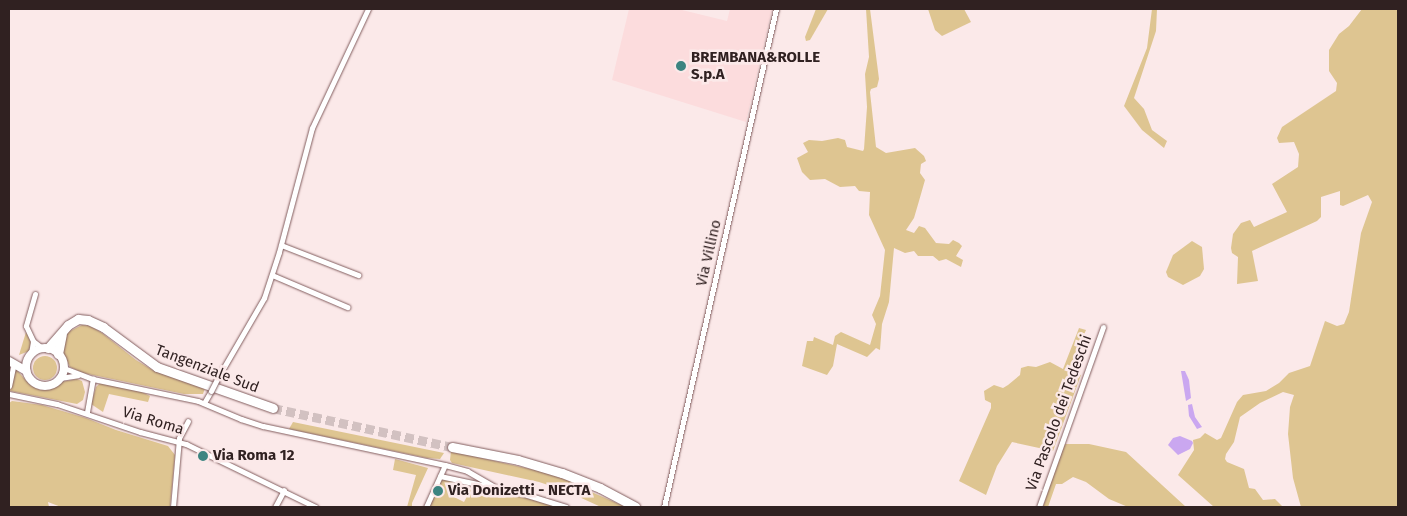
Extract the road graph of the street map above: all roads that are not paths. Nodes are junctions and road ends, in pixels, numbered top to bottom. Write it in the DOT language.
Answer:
graph roads {
  1 [pos="368,9"];
  2 [pos="776,9"];
  3 [pos="281,244"];
  4 [pos="272,275"];
  5 [pos="358,275"];
  6 [pos="35,294"];
  7 [pos="347,307"];
  8 [pos="1103,327"];
  9 [pos="62,334"];
  10 [pos="33,341"];
  11 [pos="45,348"];
  12 [pos="58,354"];
  13 [pos="29,355"];
  14 [pos="10,362"];
  15 [pos="64,368"];
  16 [pos="26,372"];
  17 [pos="78,375"];
  18 [pos="60,378"];
  19 [pos="93,379"];
  20 [pos="9,386"];
  21 [pos="9,394"];
  22 [pos="204,403"];
  23 [pos="272,408"];
  24 [pos="87,412"];
  25 [pos="188,421"];
  26 [pos="178,442"];
  27 [pos="452,447"];
  28 [pos="445,465"];
  29 [pos="440,476"];
  30 [pos="496,488"];
  31 [pos="284,490"];
  32 [pos="664,505"];
  33 [pos="173,507"];
  34 [pos="275,507"];
  35 [pos="316,507"];
  36 [pos="426,507"];
  37 [pos="566,507"];
  38 [pos="635,507"];
  39 [pos="670,507"];
  40 [pos="1039,507"];
  1 -- 3 [label="street"];
  2 -- 32 [label="street, Via Villino"];
  3 -- 4 [label="street"];
  3 -- 5 [label="street"];
  4 -- 7 [label="street"];
  4 -- 22 [label="street, bridge"];
  6 -- 10 [label="street"];
  8 -- 40 [label="street, Via Pascolo dei Tedeschi"];
  9 -- 11 [label="highway, Tangenziale Sud"];
  9 -- 12 [label="highway"];
  9 -- 23 [label="highway, Tangenziale Sud"];
  10 -- 11 [label="street"];
  10 -- 13 [label="street"];
  11 -- 12 [label="main road"];
  11 -- 13 [label="main road"];
  12 -- 15 [label="main road"];
  13 -- 14 [label="main road"];
  13 -- 16 [label="main road"];
  14 -- 16 [label="main road"];
  14 -- 20 [label="street"];
  15 -- 17 [label="street"];
  15 -- 18 [label="main road"];
  16 -- 18 [label="main road"];
  17 -- 18 [label="street"];
  17 -- 19 [label="street"];
  19 -- 22 [label="street"];
  19 -- 24 [label="street"];
  21 -- 24 [label="street, Via Roma"];
  22 -- 28 [label="street"];
  24 -- 26 [label="street, Via Roma"];
  25 -- 26 [label="street"];
  26 -- 31 [label="street, Via Roma"];
  26 -- 33 [label="street"];
  27 -- 38 [label="highway"];
  28 -- 29 [label="street"];
  28 -- 30 [label="street"];
  29 -- 30 [label="street"];
  29 -- 36 [label="street"];
  30 -- 37 [label="street"];
  31 -- 34 [label="street"];
  31 -- 35 [label="street, Via Roma"];
  32 -- 39 [label="street"];
}
